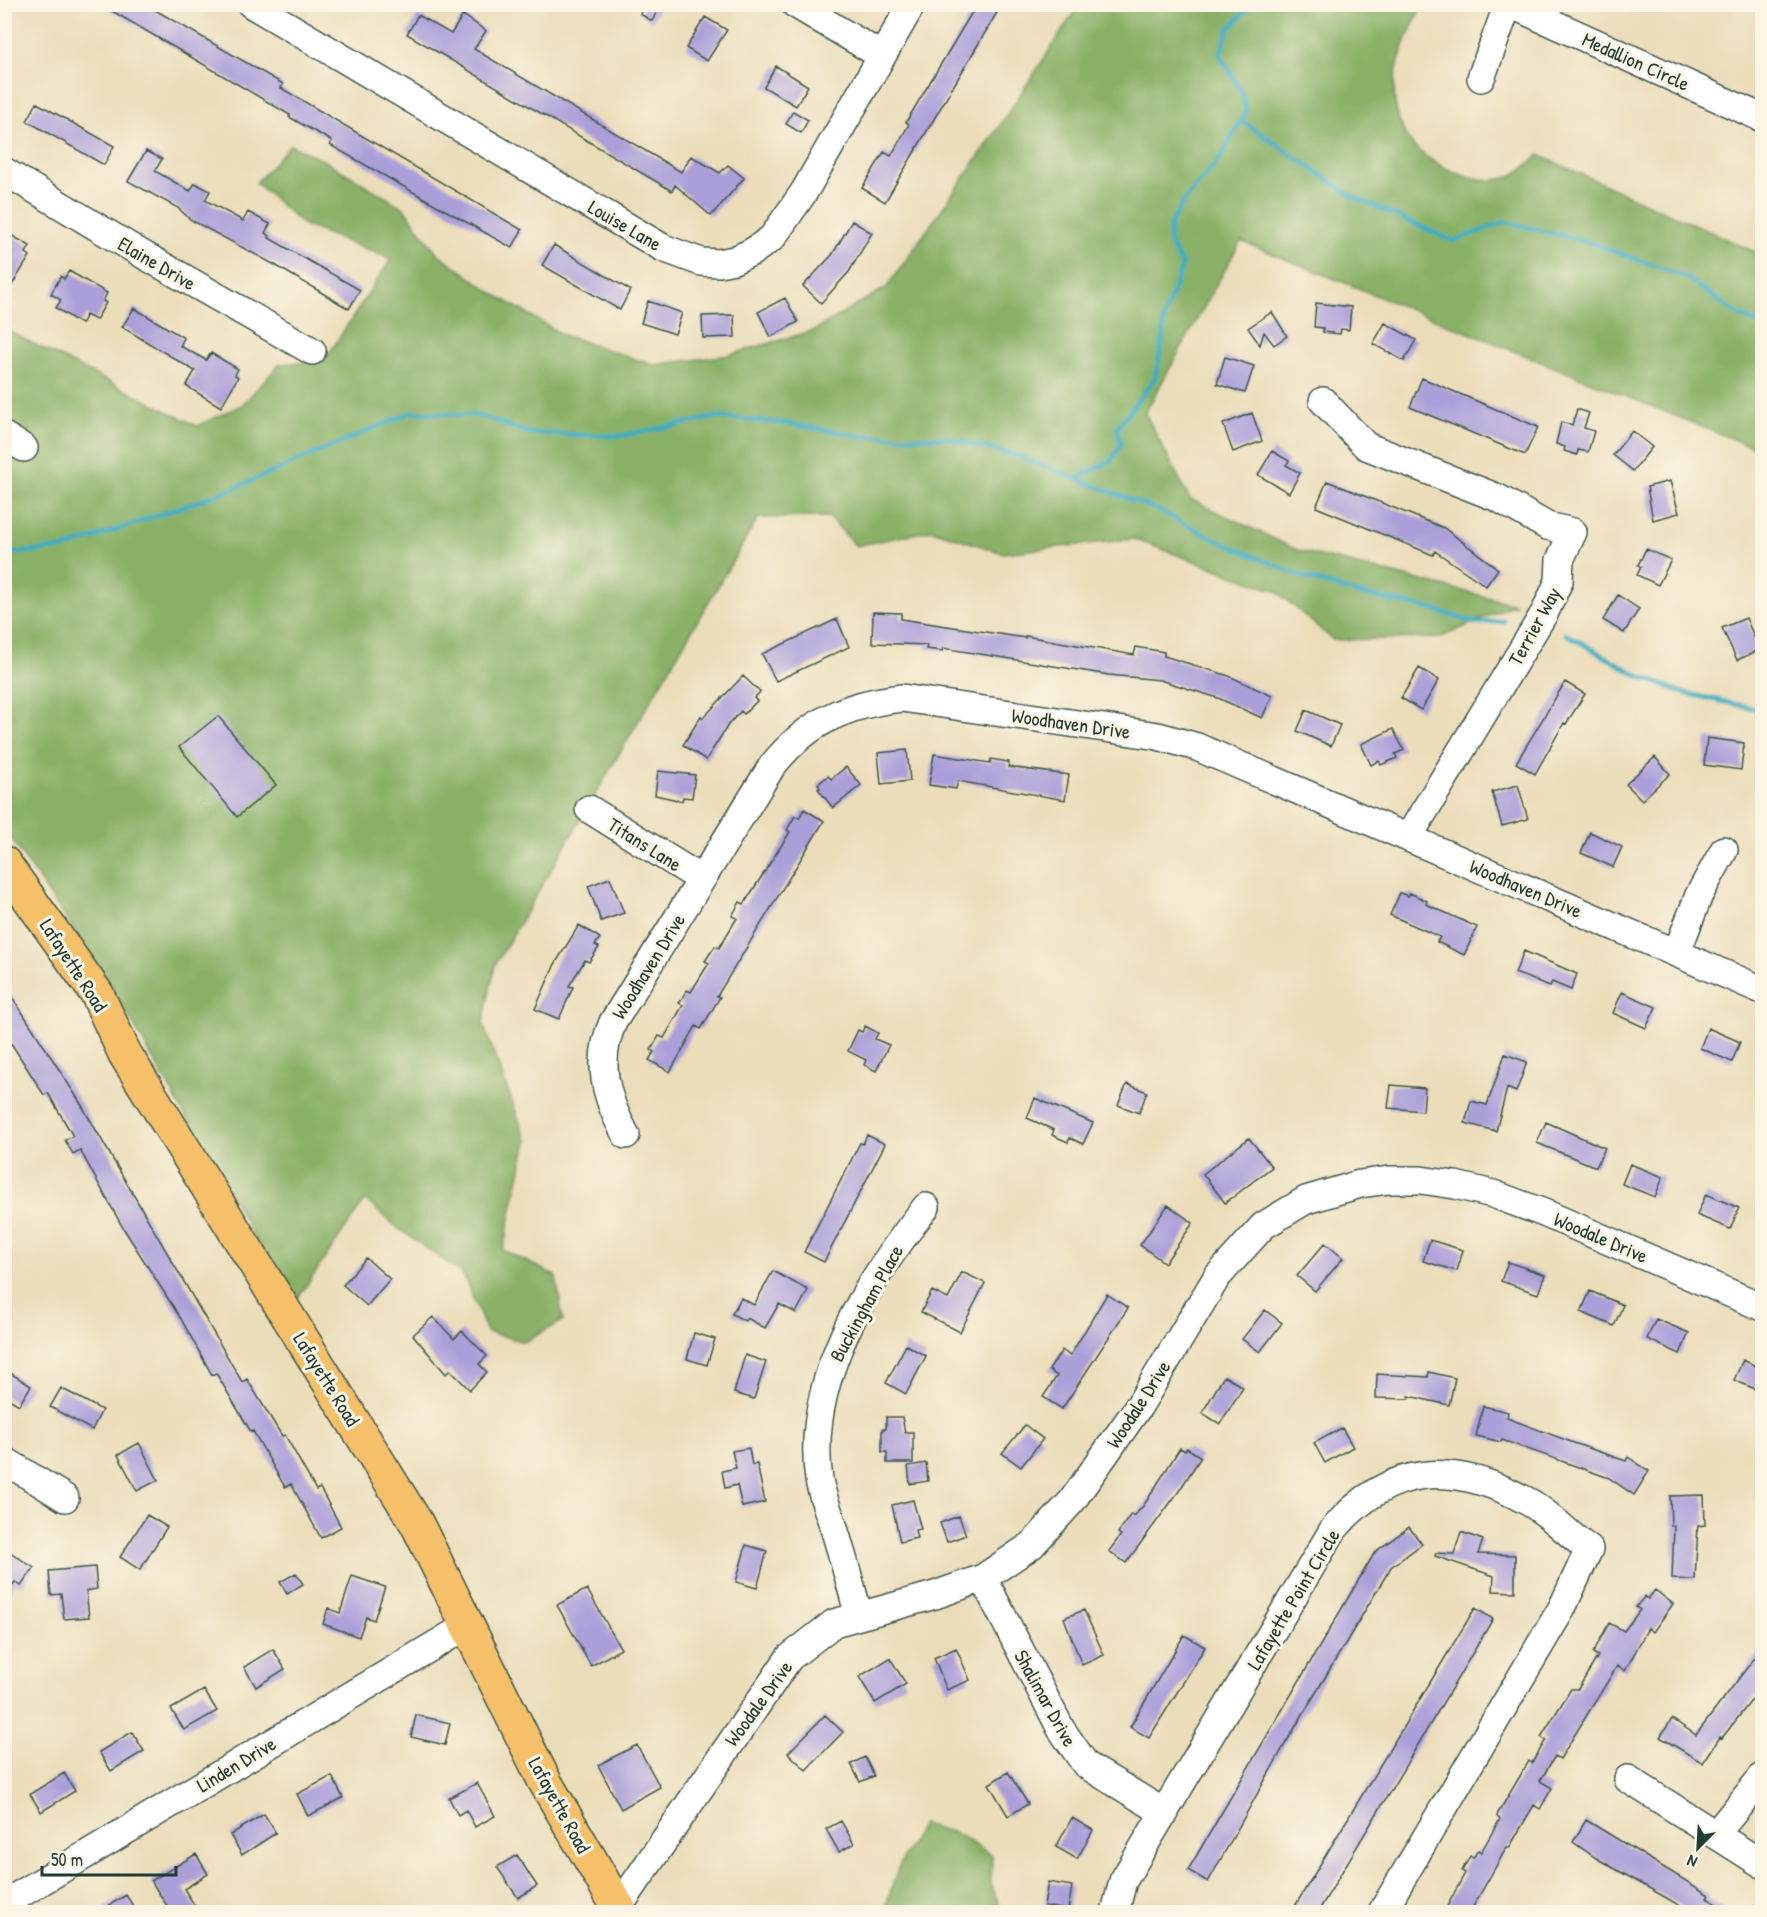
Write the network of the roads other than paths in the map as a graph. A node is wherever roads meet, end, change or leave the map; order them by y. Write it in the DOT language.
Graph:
graph roads {
  1 [pos="251,4"];
  2 [pos="795,4"];
  3 [pos="912,4"];
  4 [pos="1509,4"];
  5 [pos="882,56"];
  6 [pos="1481,78"];
  7 [pos="1762,118"];
  8 [pos="4,171"];
  9 [pos="312,351"];
  10 [pos="1323,401"];
  11 [pos="589,809"];
  12 [pos="1408,838"];
  13 [pos="1725,850"];
  14 [pos="8,873"];
  15 [pos="702,879"];
  16 [pos="1677,952"];
  17 [pos="1762,990"];
  18 [pos="626,1135"];
  19 [pos="926,1207"];
  20 [pos="1762,1307"];
  21 [pos="4,1460"];
  22 [pos="65,1498"];
  23 [pos="983,1578"];
  24 [pos="859,1616"];
  25 [pos="468,1625"];
  26 [pos="1762,1777"];
  27 [pos="1628,1779"];
  28 [pos="1166,1813"];
  29 [pos="1716,1834"];
  30 [pos="1762,1864"];
  31 [pos="4,1904"];
  32 [pos="619,1910"];
  33 [pos="1115,1912"];
  34 [pos="1382,1912"];
  1 -- 5 [label="street, Louise Lane"];
  2 -- 5 [label="street"];
  3 -- 5 [label="street, Louise Lane"];
  4 -- 6 [label="street"];
  4 -- 7 [label="street, Medallion Circle"];
  8 -- 9 [label="street, Elaine Drive"];
  10 -- 12 [label="street, Terrier Way"];
  11 -- 15 [label="street, Titans Lane"];
  12 -- 15 [label="street, Woodhaven Drive"];
  12 -- 16 [label="street, Woodhaven Drive"];
  13 -- 16 [label="street"];
  14 -- 25 [label="main road, Lafayette Road"];
  15 -- 18 [label="street, Woodhaven Drive"];
  16 -- 17 [label="street, Woodhaven Drive"];
  19 -- 24 [label="street, Buckingham Place"];
  20 -- 23 [label="street, Woodale Drive"];
  21 -- 22 [label="street"];
  23 -- 24 [label="street, Woodale Drive"];
  23 -- 28 [label="street, Shalimar Drive"];
  24 -- 32 [label="street, Woodale Drive"];
  25 -- 31 [label="street, Linden Drive"];
  25 -- 32 [label="main road, Lafayette Road"];
  26 -- 29 [label="street"];
  27 -- 29 [label="street"];
  28 -- 33 [label="street, Lafayette Point Circle"];
  28 -- 34 [label="street, Lafayette Point Circle"];
  29 -- 30 [label="street"];
}
